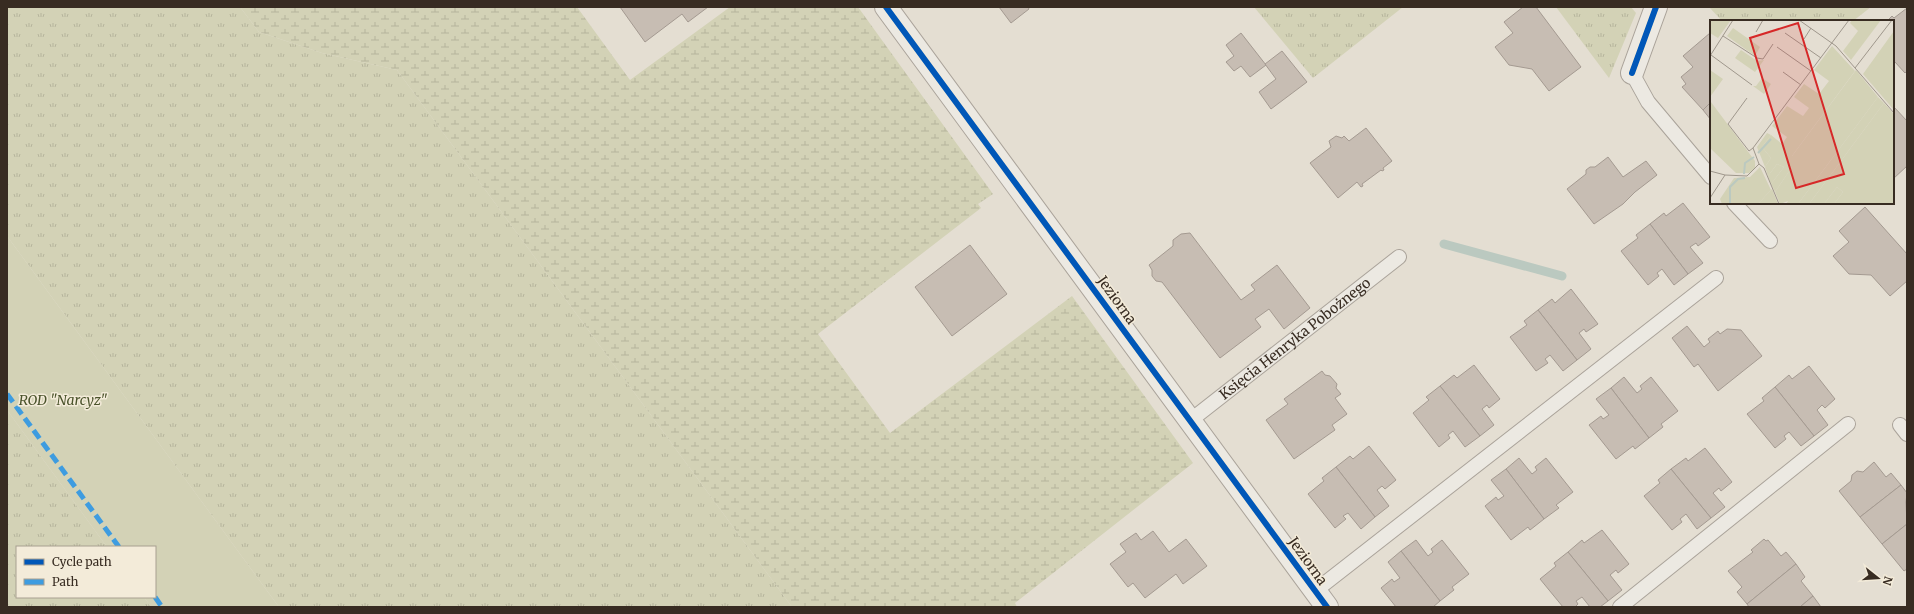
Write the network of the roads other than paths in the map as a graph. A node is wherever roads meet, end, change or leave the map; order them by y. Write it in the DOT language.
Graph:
graph roads {
  1 [pos="886,7"];
  2 [pos="1656,7"];
  3 [pos="1632,73"];
  4 [pos="1710,176"];
  5 [pos="1735,204"];
  6 [pos="1770,241"];
  7 [pos="1399,257"];
  8 [pos="1716,278"];
  9 [pos="1191,420"];
  10 [pos="1848,424"];
  11 [pos="1321,599"];
  12 [pos="1620,607"];
  1 -- 9 [label="street, Jeziorna"];
  2 -- 3 [label="street"];
  3 -- 4 [label="lane"];
  5 -- 6 [label="lane"];
  7 -- 9 [label="lane, Księcia Henryka Pobożnego"];
  8 -- 11 [label="lane"];
  9 -- 11 [label="street, Jeziorna"];
  10 -- 12 [label="lane"];
}
